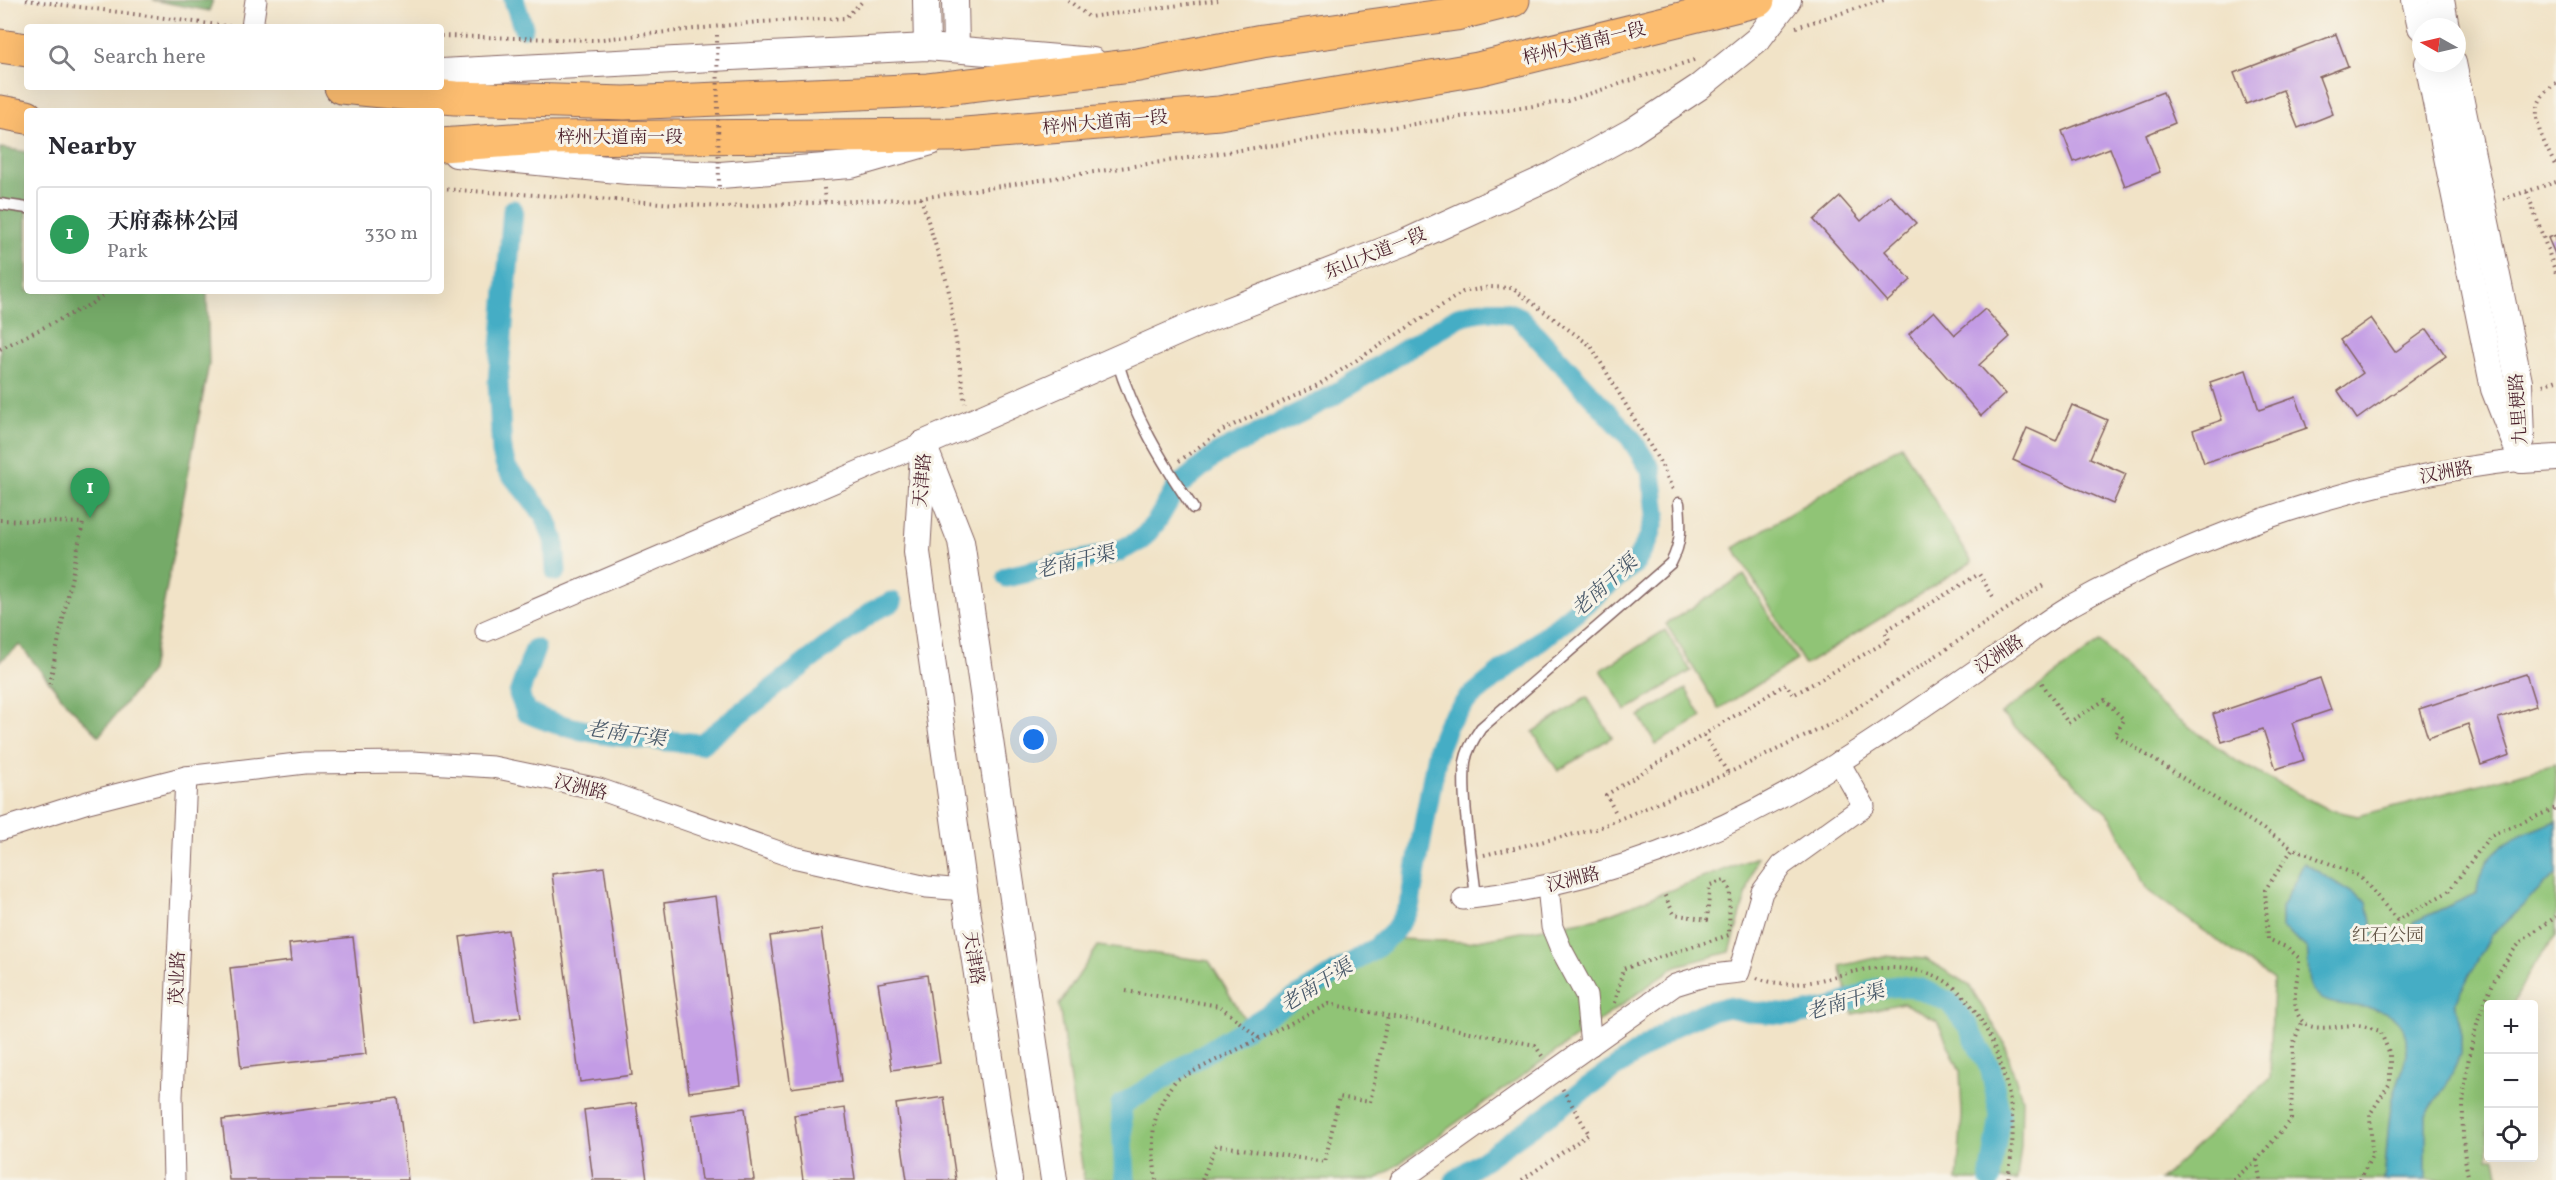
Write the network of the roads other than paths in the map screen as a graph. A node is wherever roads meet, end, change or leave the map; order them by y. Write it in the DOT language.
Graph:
graph roads {
  1 [pos="256,0"];
  2 [pos="926,0"];
  3 [pos="955,0"];
  4 [pos="1513,0"];
  5 [pos="1758,0"];
  6 [pos="1788,0"];
  7 [pos="2415,0"];
  8 [pos="2441,0"];
  9 [pos="2419,18"];
  10 [pos="2444,18"];
  11 [pos="252,24"];
  12 [pos="0,46"];
  13 [pos="927,47"];
  14 [pos="956,48"];
  15 [pos="24,50"];
  16 [pos="1138,65"];
  17 [pos="444,72"];
  18 [pos="2430,72"];
  19 [pos="2456,72"];
  20 [pos="372,90"];
  21 [pos="0,112"];
  22 [pos="24,116"];
  23 [pos="953,135"];
  24 [pos="444,145"];
  25 [pos="444,152"];
  26 [pos="0,204"];
  27 [pos="24,208"];
  28 [pos="1117,359"];
  29 [pos="923,444"];
  30 [pos="2556,458"];
  31 [pos="2522,460"];
  32 [pos="1679,503"];
  33 [pos="1193,508"];
  34 [pos="486,631"];
  35 [pos="1839,762"];
  36 [pos="186,777"];
  37 [pos="0,830"];
  38 [pos="1548,886"];
  39 [pos="964,890"];
  40 [pos="1470,898"];
  41 [pos="1591,1045"];
  42 [pos="174,1180"];
  43 [pos="1009,1180"];
  44 [pos="1054,1180"];
  45 [pos="1401,1180"];
  1 -- 11 [label="street"];
  2 -- 13 [label="street"];
  3 -- 14 [label="street"];
  4 -- 16 [label="highway, 梓州大道南一段"];
  5 -- 23 [label="highway, 梓州大道南一段"];
  6 -- 28 [label="street, 东山大道一段"];
  7 -- 9 [label="street"];
  8 -- 10 [label="street"];
  12 -- 15 [label="highway"];
  13 -- 14 [label="street"];
  13 -- 17 [label="street"];
  14 -- 16 [label="street"];
  16 -- 20 [label="highway, 梓州大道南一段"];
  18 -- 31 [label="street, 九里梗路"];
  19 -- 31 [label="street, 九里梗路"];
  21 -- 22 [label="highway"];
  23 -- 24 [label="highway, 梓州大道南一段"];
  23 -- 25 [label="street"];
  26 -- 27 [label="lane"];
  28 -- 29 [label="street, 东山大道一段"];
  28 -- 33 [label="lane"];
  29 -- 34 [label="street"];
  29 -- 39 [label="street, 天津路"];
  29 -- 44 [label="street, 天津路"];
  30 -- 31 [label="street, 汉洲路"];
  31 -- 35 [label="street, 汉洲路"];
  32 -- 40 [label="lane"];
  35 -- 38 [label="street, 汉洲路"];
  35 -- 41 [label="street"];
  36 -- 37 [label="street, 汉洲路"];
  36 -- 39 [label="street, 汉洲路"];
  36 -- 42 [label="street, 茂业路"];
  38 -- 40 [label="street, 汉洲路"];
  38 -- 41 [label="street"];
  39 -- 43 [label="street, 天津路"];
  41 -- 45 [label="street"];
}
